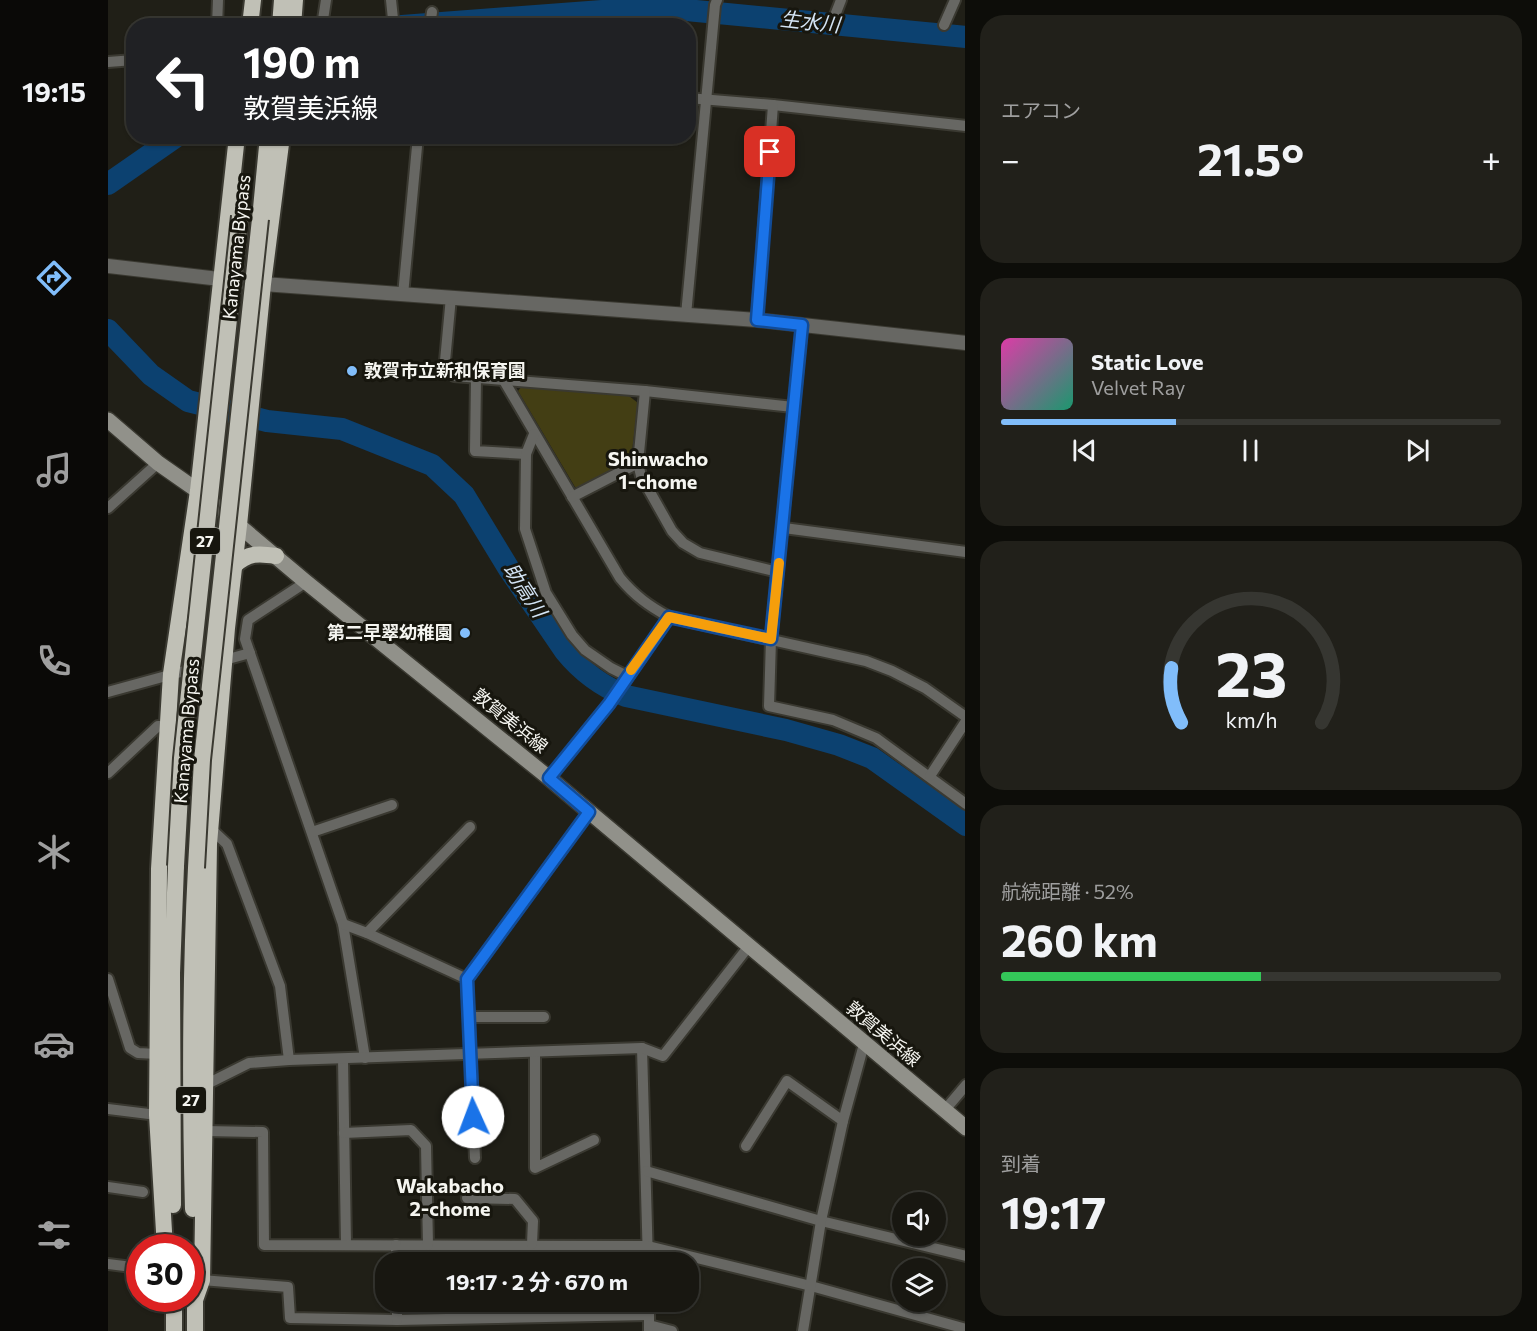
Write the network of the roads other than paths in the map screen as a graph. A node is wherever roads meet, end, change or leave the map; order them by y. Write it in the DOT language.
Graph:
graph roads {
  1 [pos="218,0"];
  2 [pos="253,0"];
  3 [pos="264,0"];
  4 [pos="282,0"];
  5 [pos="295,0"];
  6 [pos="326,0"];
  7 [pos="392,0"];
  8 [pos="717,0"];
  9 [pos="841,0"];
  10 [pos="954,0"];
  11 [pos="432,12"];
  12 [pos="217,18"];
  13 [pos="251,18"];
  14 [pos="262,18"];
  15 [pos="281,18"];
  16 [pos="294,18"];
  17 [pos="323,18"];
  18 [pos="393,18"];
  19 [pos="431,18"];
  20 [pos="834,18"];
  21 [pos="944,25"];
  22 [pos="126,61"];
  23 [pos="108,62"];
  24 [pos="696,98"];
  25 [pos="707,99"];
  26 [pos="773,105"];
  27 [pos="965,126"];
  28 [pos="236,144"];
  29 [pos="248,144"];
  30 [pos="267,144"];
  31 [pos="281,144"];
  32 [pos="417,144"];
  33 [pos="108,266"];
  34 [pos="221,279"];
  35 [pos="263,284"];
  36 [pos="403,295"];
  37 [pos="450,297"];
  38 [pos="686,315"];
  39 [pos="757,320"];
  40 [pos="802,325"];
  41 [pos="965,343"];
  42 [pos="476,377"];
  43 [pos="503,379"];
  44 [pos="645,391"];
  45 [pos="793,407"];
  46 [pos="108,420"];
  47 [pos="534,434"];
  48 [pos="526,454"];
  49 [pos="158,463"];
  50 [pos="638,463"];
  51 [pos="198,491"];
  52 [pos="572,498"];
  53 [pos="108,508"];
  54 [pos="239,525"];
  55 [pos="784,528"];
  56 [pos="965,552"];
  57 [pos="276,556"];
  58 [pos="235,565"];
  59 [pos="778,572"];
  60 [pos="306,582"];
  61 [pos="669,617"];
  62 [pos="771,639"];
  63 [pos="250,653"];
  64 [pos="224,660"];
  65 [pos="171,674"];
  66 [pos="627,676"];
  67 [pos="108,692"];
  68 [pos="965,718"];
  69 [pos="965,721"];
  70 [pos="168,726"];
  71 [pos="108,773"];
  72 [pos="930,776"];
  73 [pos="549,778"];
  74 [pos="965,803"];
  75 [pos="392,805"];
  76 [pos="589,812"];
  77 [pos="470,827"];
  78 [pos="210,828"];
  79 [pos="312,832"];
  80 [pos="343,924"];
  81 [pos="367,933"];
  82 [pos="749,946"];
  83 [pos="108,979"];
  84 [pos="467,979"];
  85 [pos="470,1017"];
  86 [pos="544,1017"];
  87 [pos="864,1044"];
  88 [pos="642,1048"];
  89 [pos="535,1052"];
  90 [pos="157,1054"];
  91 [pos="471,1054"];
  92 [pos="365,1058"];
  93 [pos="344,1059"];
  94 [pos="289,1060"];
  95 [pos="205,1085"];
  96 [pos="965,1086"];
  97 [pos="108,1109"];
  98 [pos="944,1111"];
  99 [pos="157,1115"];
  100 [pos="843,1121"];
  101 [pos="965,1127"];
  102 [pos="205,1131"];
  103 [pos="344,1133"];
  104 [pos="594,1140"];
  105 [pos="746,1146"];
  106 [pos="475,1158"];
  107 [pos="646,1171"];
  108 [pos="108,1187"];
  109 [pos="143,1192"];
  110 [pos="467,1198"];
  111 [pos="821,1221"];
  112 [pos="164,1234"];
  113 [pos="173,1234"];
  114 [pos="194,1234"];
  115 [pos="203,1234"];
  116 [pos="532,1244"];
  117 [pos="346,1245"];
  118 [pos="396,1245"];
  119 [pos="428,1245"];
  120 [pos="648,1246"];
  121 [pos="396,1252"];
  122 [pos="648,1252"];
  123 [pos="965,1256"];
  124 [pos="108,1264"];
  125 [pos="126,1266"];
  126 [pos="204,1280"];
  127 [pos="811,1286"];
  128 [pos="173,1312"];
  129 [pos="195,1312"];
  130 [pos="397,1312"];
  131 [pos="397,1320"];
  132 [pos="649,1324"];
  133 [pos="366,1325"];
  134 [pos="965,1329"];
  135 [pos="174,1331"];
  136 [pos="195,1331"];
  137 [pos="672,1331"];
  138 [pos="803,1331"];
  1 -- 12 [label="street"];
  2 -- 13 [label="highway"];
  3 -- 14 [label="highway"];
  4 -- 15 [label="highway"];
  5 -- 16 [label="highway"];
  6 -- 17 [label="street"];
  7 -- 18 [label="street"];
  8 -- 25 [label="street"];
  9 -- 20 [label="street"];
  10 -- 21 [label="street"];
  11 -- 19 [label="street"];
  22 -- 23 [label="street"];
  24 -- 25 [label="street"];
  25 -- 26 [label="street"];
  25 -- 38 [label="street"];
  26 -- 27 [label="street"];
  26 -- 39 [label="street"];
  28 -- 34 [label="highway"];
  29 -- 113 [label="highway, Kanayama Bypass / 27, bridge"];
  30 -- 114 [label="highway, Kanayama Bypass / 27, bridge"];
  31 -- 35 [label="highway"];
  32 -- 36 [label="street"];
  33 -- 34 [label="street"];
  34 -- 35 [label="street"];
  34 -- 51 [label="highway"];
  35 -- 36 [label="street"];
  35 -- 54 [label="highway"];
  36 -- 37 [label="street"];
  37 -- 38 [label="street"];
  37 -- 42 [label="street"];
  38 -- 39 [label="street"];
  39 -- 40 [label="street"];
  40 -- 41 [label="street"];
  40 -- 45 [label="street"];
  42 -- 43 [label="street"];
  42 -- 48 [label="street"];
  43 -- 44 [label="street"];
  43 -- 47 [label="street"];
  44 -- 45 [label="street"];
  44 -- 50 [label="street"];
  45 -- 55 [label="street"];
  46 -- 49 [label="main road, 敦賀美浜線"];
  47 -- 48 [label="street"];
  47 -- 52 [label="street"];
  48 -- 66 [label="street"];
  49 -- 51 [label="main road, 敦賀美浜線"];
  49 -- 53 [label="street"];
  50 -- 52 [label="street"];
  50 -- 59 [label="street"];
  51 -- 54 [label="main road, 敦賀美浜線"];
  51 -- 65 [label="highway"];
  52 -- 61 [label="street"];
  54 -- 57 [label="main road, 敦賀美浜線"];
  54 -- 58 [label="highway"];
  55 -- 56 [label="street"];
  55 -- 59 [label="street"];
  57 -- 58 [label="highway"];
  57 -- 60 [label="main road, 敦賀美浜線"];
  58 -- 64 [label="highway"];
  59 -- 62 [label="street"];
  60 -- 63 [label="street"];
  60 -- 73 [label="main road, 敦賀美浜線"];
  61 -- 62 [label="street"];
  61 -- 66 [label="street"];
  62 -- 68 [label="street"];
  62 -- 72 [label="street"];
  63 -- 64 [label="street"];
  63 -- 79 [label="street"];
  64 -- 65 [label="street"];
  64 -- 78 [label="highway"];
  65 -- 67 [label="street"];
  65 -- 70 [label="highway"];
  66 -- 73 [label="street"];
  69 -- 72 [label="street"];
  70 -- 71 [label="street"];
  70 -- 90 [label="highway"];
  72 -- 74 [label="street"];
  73 -- 76 [label="main road, 敦賀美浜線"];
  75 -- 79 [label="street"];
  76 -- 82 [label="main road, 敦賀美浜線"];
  76 -- 84 [label="street"];
  77 -- 81 [label="street"];
  78 -- 94 [label="street"];
  78 -- 95 [label="highway"];
  79 -- 80 [label="street"];
  80 -- 81 [label="street"];
  80 -- 92 [label="street"];
  81 -- 84 [label="street"];
  82 -- 87 [label="main road, 敦賀美浜線"];
  82 -- 88 [label="street"];
  83 -- 90 [label="street"];
  84 -- 85 [label="street"];
  85 -- 86 [label="street"];
  85 -- 91 [label="street"];
  87 -- 98 [label="main road, 敦賀美浜線"];
  87 -- 100 [label="street"];
  88 -- 89 [label="street"];
  88 -- 107 [label="street"];
  89 -- 91 [label="street"];
  89 -- 104 [label="street"];
  90 -- 99 [label="highway"];
  91 -- 92 [label="street"];
  91 -- 106 [label="street"];
  92 -- 93 [label="street"];
  93 -- 94 [label="street"];
  93 -- 103 [label="street"];
  94 -- 95 [label="street"];
  95 -- 102 [label="highway"];
  96 -- 98 [label="street"];
  97 -- 99 [label="street"];
  98 -- 101 [label="main road, 敦賀美浜線"];
  99 -- 112 [label="highway"];
  100 -- 105 [label="street"];
  100 -- 111 [label="street"];
  102 -- 115 [label="highway"];
  102 -- 117 [label="street"];
  103 -- 117 [label="street"];
  103 -- 119 [label="street"];
  107 -- 111 [label="street"];
  107 -- 120 [label="street"];
  108 -- 109 [label="street"];
  110 -- 116 [label="street"];
  111 -- 123 [label="street"];
  111 -- 127 [label="street"];
  116 -- 119 [label="street"];
  116 -- 120 [label="street"];
  117 -- 118 [label="street"];
  118 -- 119 [label="street"];
  118 -- 121 [label="street"];
  120 -- 122 [label="street"];
  120 -- 127 [label="street"];
  124 -- 125 [label="street"];
  126 -- 133 [label="street"];
  127 -- 134 [label="street"];
  127 -- 138 [label="street"];
  128 -- 135 [label="highway"];
  129 -- 136 [label="highway, Kanayama Bypass / 27"];
  130 -- 131 [label="street"];
  131 -- 132 [label="street"];
  131 -- 133 [label="street"];
  132 -- 137 [label="street"];
}
